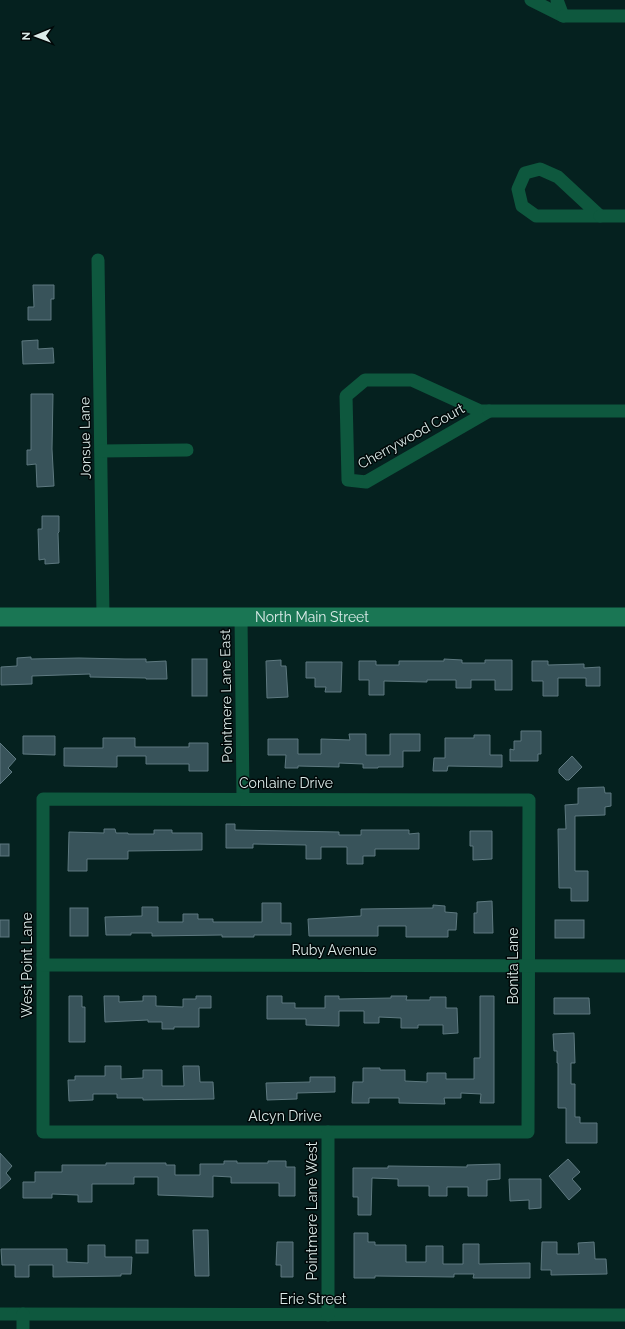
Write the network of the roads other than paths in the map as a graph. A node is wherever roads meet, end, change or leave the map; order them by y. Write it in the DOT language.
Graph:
graph roads {
  1 [pos="531,0"];
  2 [pos="558,0"];
  3 [pos="563,16"];
  4 [pos="625,16"];
  5 [pos="600,216"];
  6 [pos="625,216"];
  7 [pos="98,260"];
  8 [pos="489,411"];
  9 [pos="625,411"];
  10 [pos="187,450"];
  11 [pos="101,451"];
  12 [pos="103,616"];
  13 [pos="0,617"];
  14 [pos="240,617"];
  15 [pos="625,617"];
  16 [pos="43,799"];
  17 [pos="243,799"];
  18 [pos="529,800"];
  19 [pos="43,965"];
  20 [pos="529,966"];
  21 [pos="625,966"];
  22 [pos="43,1132"];
  23 [pos="328,1132"];
  24 [pos="528,1132"];
  25 [pos="0,1314"];
  26 [pos="23,1314"];
  27 [pos="328,1315"];
  28 [pos="625,1316"];
  29 [pos="23,1329"];
  1 -- 3 [label="street"];
  2 -- 3 [label="street"];
  3 -- 4 [label="street"];
  5 -- 5 [label="street"];
  5 -- 6 [label="street"];
  7 -- 11 [label="street, Jonsue Lane"];
  8 -- 8 [label="street, Cherrywood Court"];
  8 -- 9 [label="street, Cherrywood Court"];
  10 -- 11 [label="street"];
  11 -- 12 [label="street, Jonsue Lane"];
  12 -- 13 [label="main road, North Main Street"];
  12 -- 14 [label="main road, North Main Street"];
  14 -- 15 [label="main road, North Main Street"];
  14 -- 17 [label="street, Pointmere Lane East"];
  16 -- 17 [label="street, Conlaine Drive"];
  16 -- 19 [label="street, West Point Lane"];
  17 -- 18 [label="street, Conlaine Drive"];
  18 -- 20 [label="street, Bonita Lane"];
  19 -- 20 [label="street, Ruby Avenue"];
  19 -- 22 [label="street, West Point Lane"];
  20 -- 21 [label="street, Ruby Avenue"];
  20 -- 24 [label="street, Bonita Lane"];
  22 -- 23 [label="street, Alcyn Drive"];
  23 -- 24 [label="street, Alcyn Drive"];
  23 -- 27 [label="street, Pointmere Lane West"];
  25 -- 26 [label="street, Erie Street"];
  26 -- 27 [label="street, Erie Street"];
  26 -- 29 [label="street"];
  27 -- 28 [label="street, Erie Street"];
}
